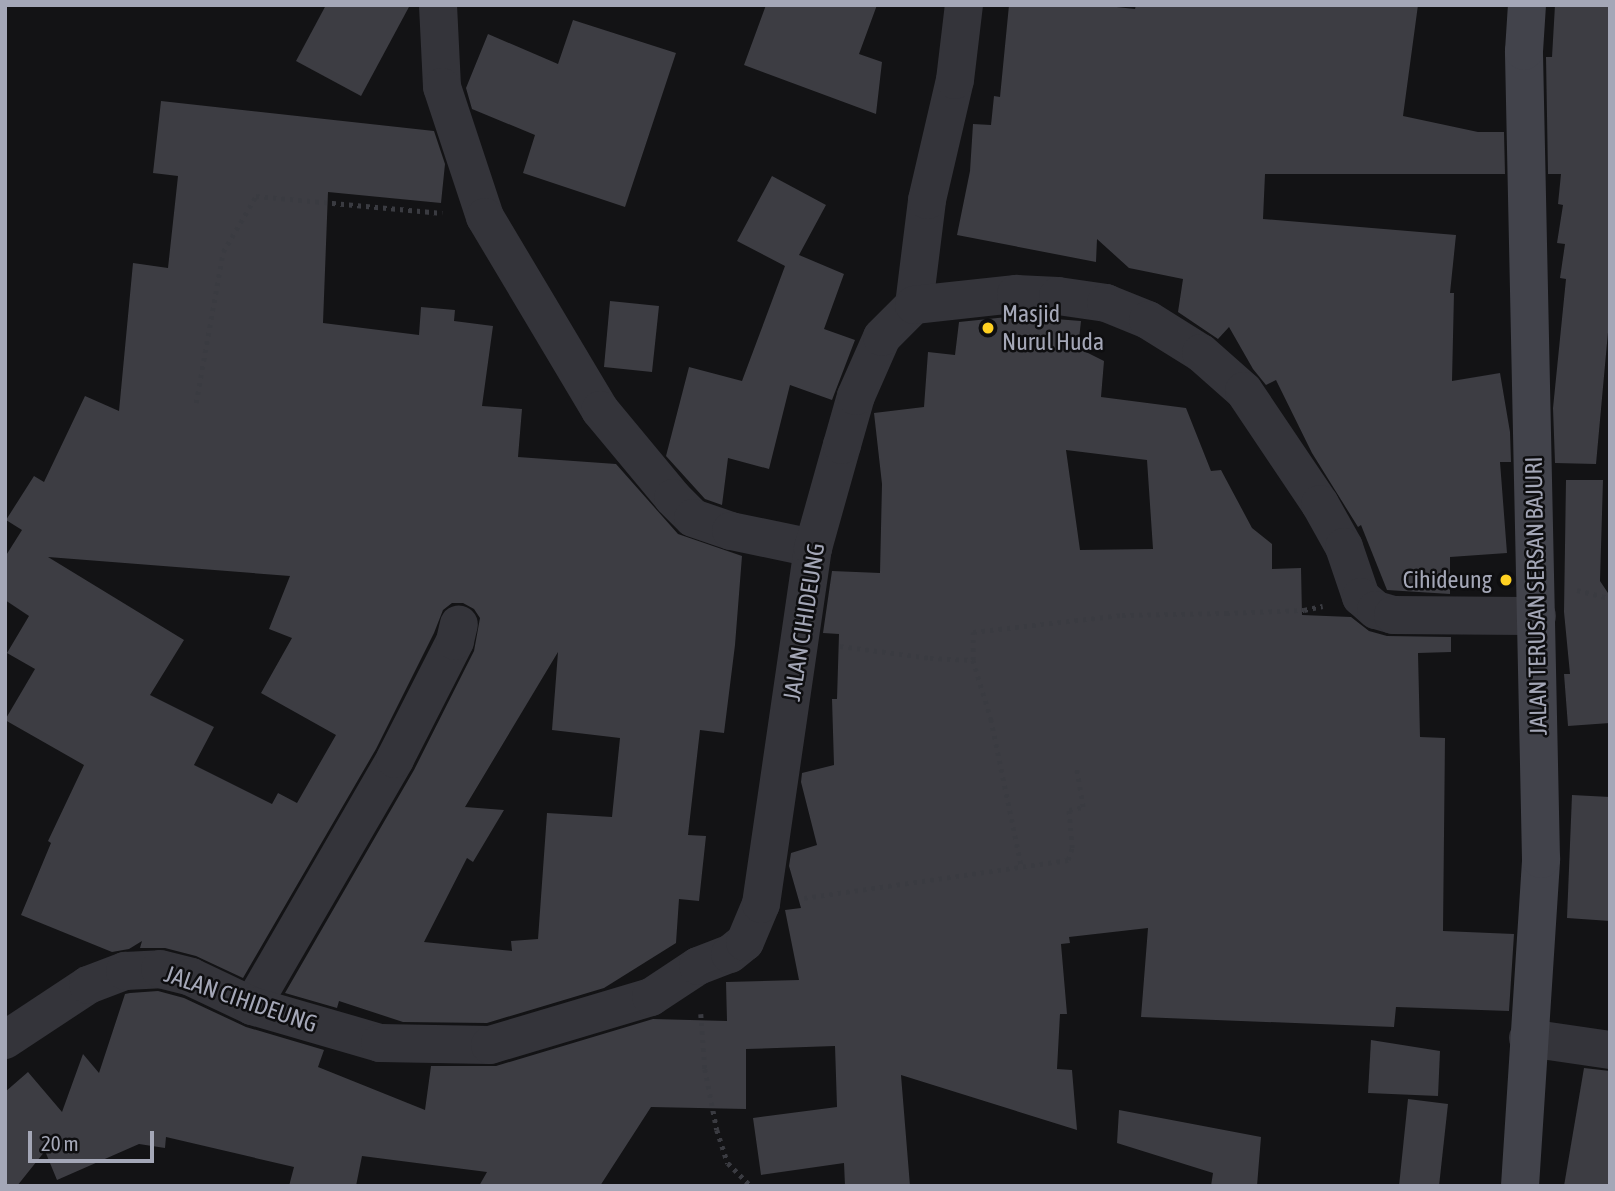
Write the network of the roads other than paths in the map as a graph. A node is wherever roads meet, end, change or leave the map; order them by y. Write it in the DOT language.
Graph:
graph roads {
  1 [pos="438,5"];
  2 [pos="1527,5"];
  3 [pos="969,14"];
  4 [pos="914,304"];
  5 [pos="813,548"];
  6 [pos="1537,616"];
  7 [pos="458,624"];
  8 [pos="252,1006"];
  9 [pos="1528,1038"];
  10 [pos="5,1040"];
  11 [pos="1610,1050"];
  12 [pos="1520,1186"];
  1 -- 5 [label="street"];
  2 -- 6 [label="main road, JALAN TERUSAN SERSAN BAJURI"];
  3 -- 4 [label="street"];
  4 -- 5 [label="street, JALAN CIHIDEUNG"];
  4 -- 6 [label="street"];
  5 -- 8 [label="street, JALAN CIHIDEUNG"];
  6 -- 9 [label="main road, JALAN TERUSAN SERSAN BAJURI"];
  7 -- 8 [label="street"];
  8 -- 10 [label="street, JALAN CIHIDEUNG"];
  9 -- 11 [label="street"];
  9 -- 12 [label="main road, JALAN TERUSAN SERSAN BAJURI"];
}
